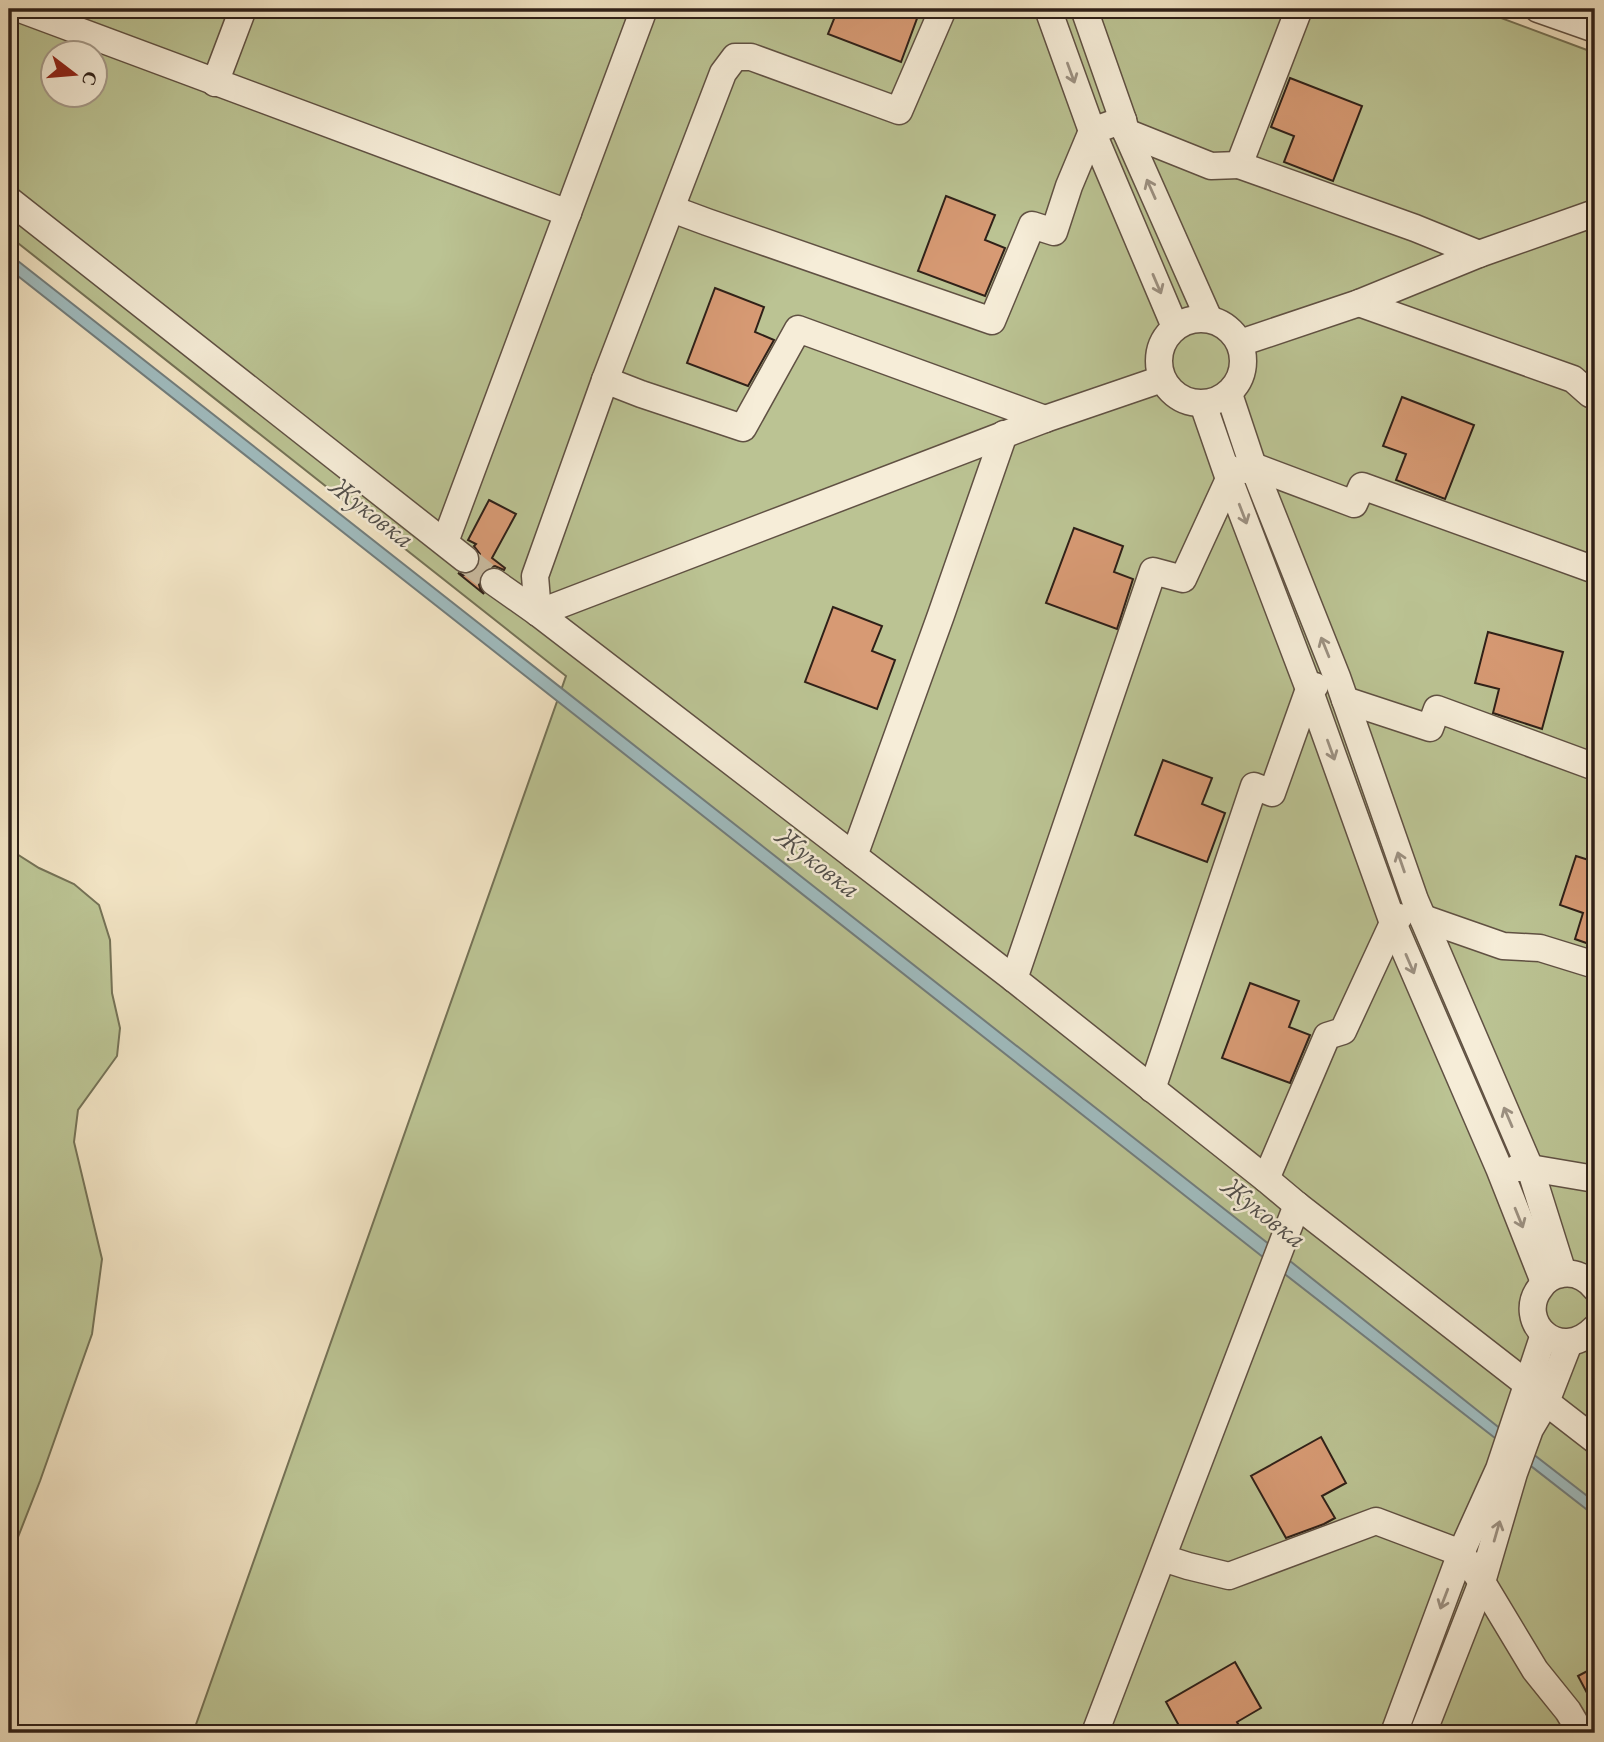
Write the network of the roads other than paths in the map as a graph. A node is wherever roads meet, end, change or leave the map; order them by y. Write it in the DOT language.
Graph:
graph roads {
  1 [pos="20,9"];
  2 [pos="243,9"];
  3 [pos="645,9"];
  4 [pos="943,9"];
  5 [pos="1048,9"];
  6 [pos="1084,9"];
  7 [pos="1299,9"];
  8 [pos="1538,9"];
  9 [pos="80,19"];
  10 [pos="1595,29"];
  11 [pos="215,83"];
  12 [pos="1125,126"];
  13 [pos="1092,131"];
  14 [pos="1239,164"];
  15 [pos="9,200"];
  16 [pos="672,209"];
  17 [pos="1595,213"];
  18 [pos="568,214"];
  19 [pos="1479,254"];
  20 [pos="1359,303"];
  21 [pos="1209,319"];
  22 [pos="1175,327"];
  23 [pos="1240,343"];
  24 [pos="1162,379"];
  25 [pos="606,380"];
  26 [pos="1229,394"];
  27 [pos="1595,396"];
  28 [pos="1203,404"];
  29 [pos="1045,419"];
  30 [pos="1241,427"];
  31 [pos="1004,434"];
  32 [pos="1253,466"];
  33 [pos="1229,479"];
  34 [pos="1595,570"];
  35 [pos="494,582"];
  36 [pos="538,613"];
  37 [pos="1309,688"];
  38 [pos="1341,689"];
  39 [pos="1595,767"];
  40 [pos="854,856"];
  41 [pos="1419,909"];
  42 [pos="1393,923"];
  43 [pos="1595,965"];
  44 [pos="1014,979"];
  45 [pos="1152,1089"];
  46 [pos="1499,1168"];
  47 [pos="1530,1168"];
  48 [pos="1266,1179"];
  49 [pos="1595,1179"];
  50 [pos="1297,1205"];
  51 [pos="1554,1278"];
  52 [pos="1595,1288"];
  53 [pos="1544,1334"];
  54 [pos="1587,1338"];
  55 [pos="1527,1384"];
  56 [pos="1546,1402"];
  57 [pos="1523,1424"];
  58 [pos="1595,1440"];
  59 [pos="1507,1471"];
  60 [pos="1461,1553"];
  61 [pos="1163,1558"];
  62 [pos="1482,1582"];
  63 [pos="1095,1733"];
  64 [pos="1394,1733"];
  65 [pos="1423,1733"];
  66 [pos="1581,1733"];
  1 -- 9 [label="street"];
  2 -- 11 [label="street"];
  3 -- 18 [label="street"];
  4 -- 16 [label="street"];
  5 -- 13 [label="street, one-way"];
  6 -- 12 [label="street"];
  7 -- 14 [label="street"];
  8 -- 10 [label="street"];
  9 -- 11 [label="street"];
  11 -- 18 [label="street"];
  12 -- 13 [label="street"];
  12 -- 14 [label="street"];
  21 -- 12 [label="street, one-way"];
  13 -- 16 [label="street"];
  13 -- 22 [label="street, one-way"];
  14 -- 19 [label="street"];
  15 -- 18 [label="street"];
  16 -- 25 [label="street"];
  17 -- 19 [label="street"];
  19 -- 20 [label="street"];
  20 -- 23 [label="street"];
  20 -- 27 [label="street"];
  21 -- 22 [label="street"];
  21 -- 23 [label="street"];
  22 -- 24 [label="street"];
  23 -- 26 [label="street"];
  24 -- 28 [label="street"];
  24 -- 29 [label="street"];
  25 -- 29 [label="street"];
  25 -- 36 [label="street"];
  26 -- 28 [label="street"];
  26 -- 30 [label="street"];
  28 -- 33 [label="street"];
  29 -- 31 [label="street"];
  30 -- 32 [label="street"];
  30 -- 33 [label="street"];
  31 -- 36 [label="street"];
  31 -- 40 [label="street"];
  32 -- 33 [label="street"];
  32 -- 34 [label="street"];
  38 -- 32 [label="street, one-way"];
  33 -- 37 [label="street, one-way"];
  33 -- 44 [label="street"];
  35 -- 36 [label="street"];
  36 -- 40 [label="street"];
  37 -- 38 [label="street"];
  37 -- 42 [label="street, one-way"];
  37 -- 45 [label="street"];
  38 -- 39 [label="street"];
  41 -- 38 [label="street, one-way"];
  40 -- 44 [label="street"];
  41 -- 42 [label="street"];
  41 -- 43 [label="street"];
  47 -- 41 [label="street, one-way"];
  42 -- 46 [label="street, one-way"];
  42 -- 48 [label="street"];
  44 -- 45 [label="street"];
  45 -- 48 [label="street"];
  46 -- 47 [label="street"];
  46 -- 51 [label="street, one-way"];
  47 -- 49 [label="street"];
  47 -- 51 [label="street"];
  48 -- 50 [label="street"];
  50 -- 55 [label="street"];
  50 -- 61 [label="street"];
  51 -- 52 [label="street"];
  51 -- 53 [label="street"];
  53 -- 54 [label="street"];
  53 -- 55 [label="street"];
  54 -- 56 [label="street"];
  55 -- 56 [label="street"];
  55 -- 57 [label="street"];
  56 -- 57 [label="street"];
  56 -- 58 [label="street"];
  57 -- 59 [label="street"];
  59 -- 60 [label="street"];
  62 -- 59 [label="street, one-way"];
  60 -- 61 [label="street"];
  60 -- 62 [label="street"];
  60 -- 64 [label="street, one-way"];
  61 -- 63 [label="street"];
  62 -- 65 [label="street"];
  62 -- 66 [label="street"];
}
